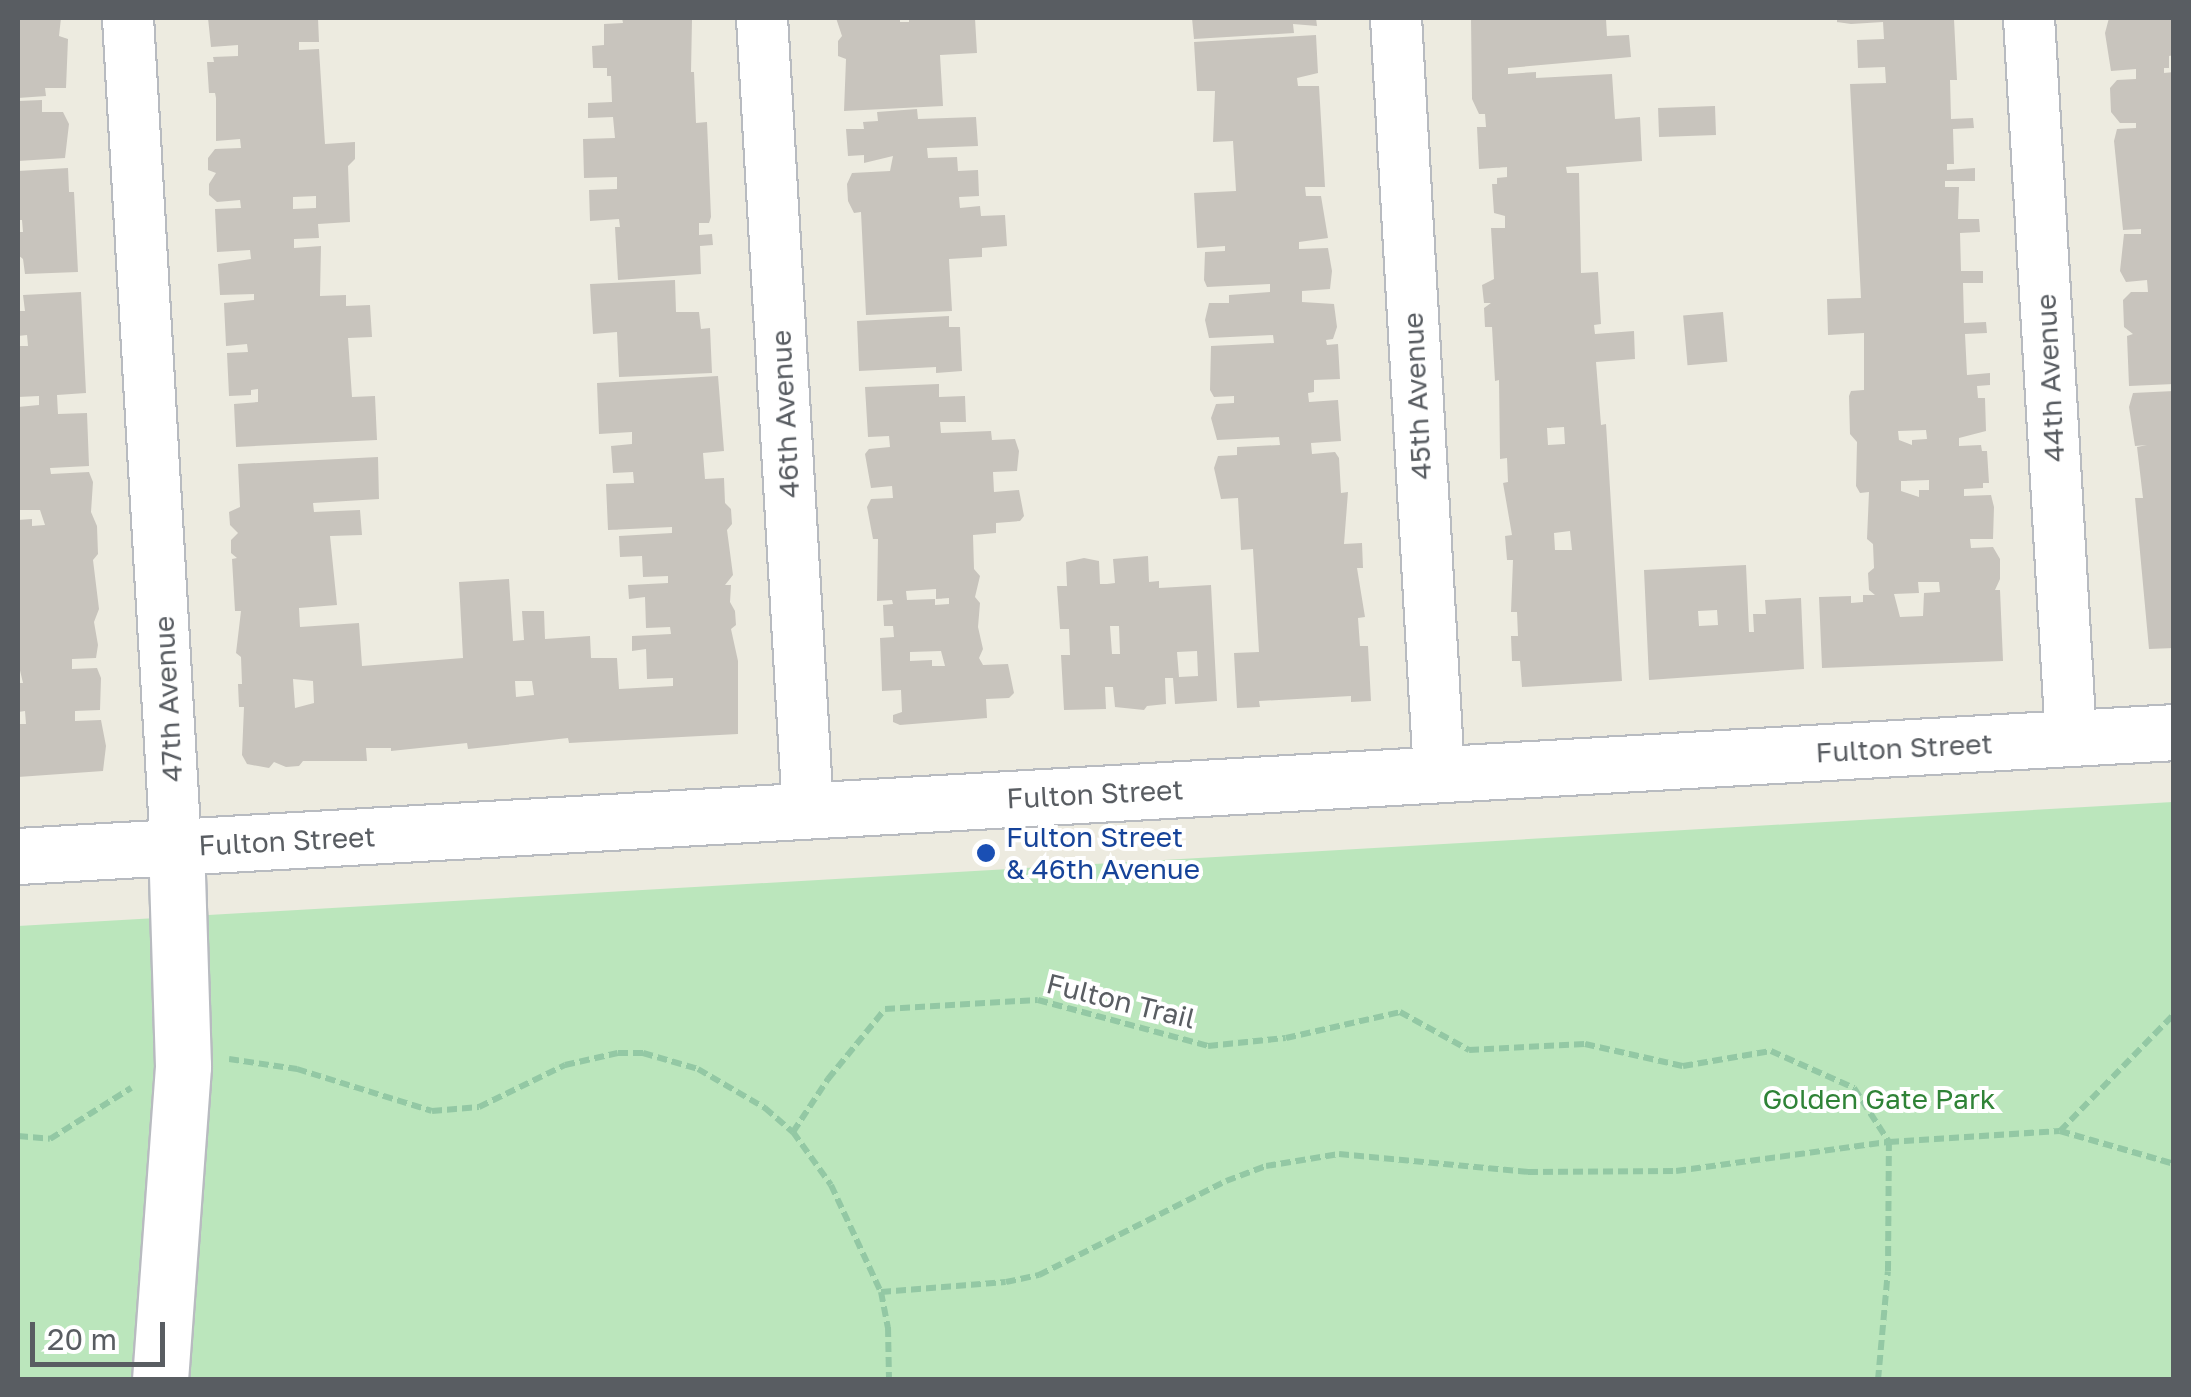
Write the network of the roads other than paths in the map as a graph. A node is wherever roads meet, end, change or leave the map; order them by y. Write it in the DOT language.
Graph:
graph roads {
  1 [pos="128,18"];
  2 [pos="762,18"];
  3 [pos="1396,18"];
  4 [pos="2030,18"];
  5 [pos="2174,732"];
  6 [pos="2070,738"];
  7 [pos="1439,774"];
  8 [pos="808,811"];
  9 [pos="176,847"];
  10 [pos="18,856"];
  11 [pos="160,1380"];
  1 -- 9 [label="street, 47th Avenue"];
  2 -- 8 [label="street, 46th Avenue"];
  3 -- 7 [label="street, 45th Avenue"];
  4 -- 6 [label="street, 44th Avenue"];
  5 -- 6 [label="main road, Fulton Street"];
  6 -- 7 [label="main road, Fulton Street"];
  7 -- 8 [label="main road, Fulton Street"];
  8 -- 9 [label="main road, Fulton Street"];
  9 -- 10 [label="main road, Fulton Street"];
  9 -- 11 [label="main road, 47th Avenue"];
}
